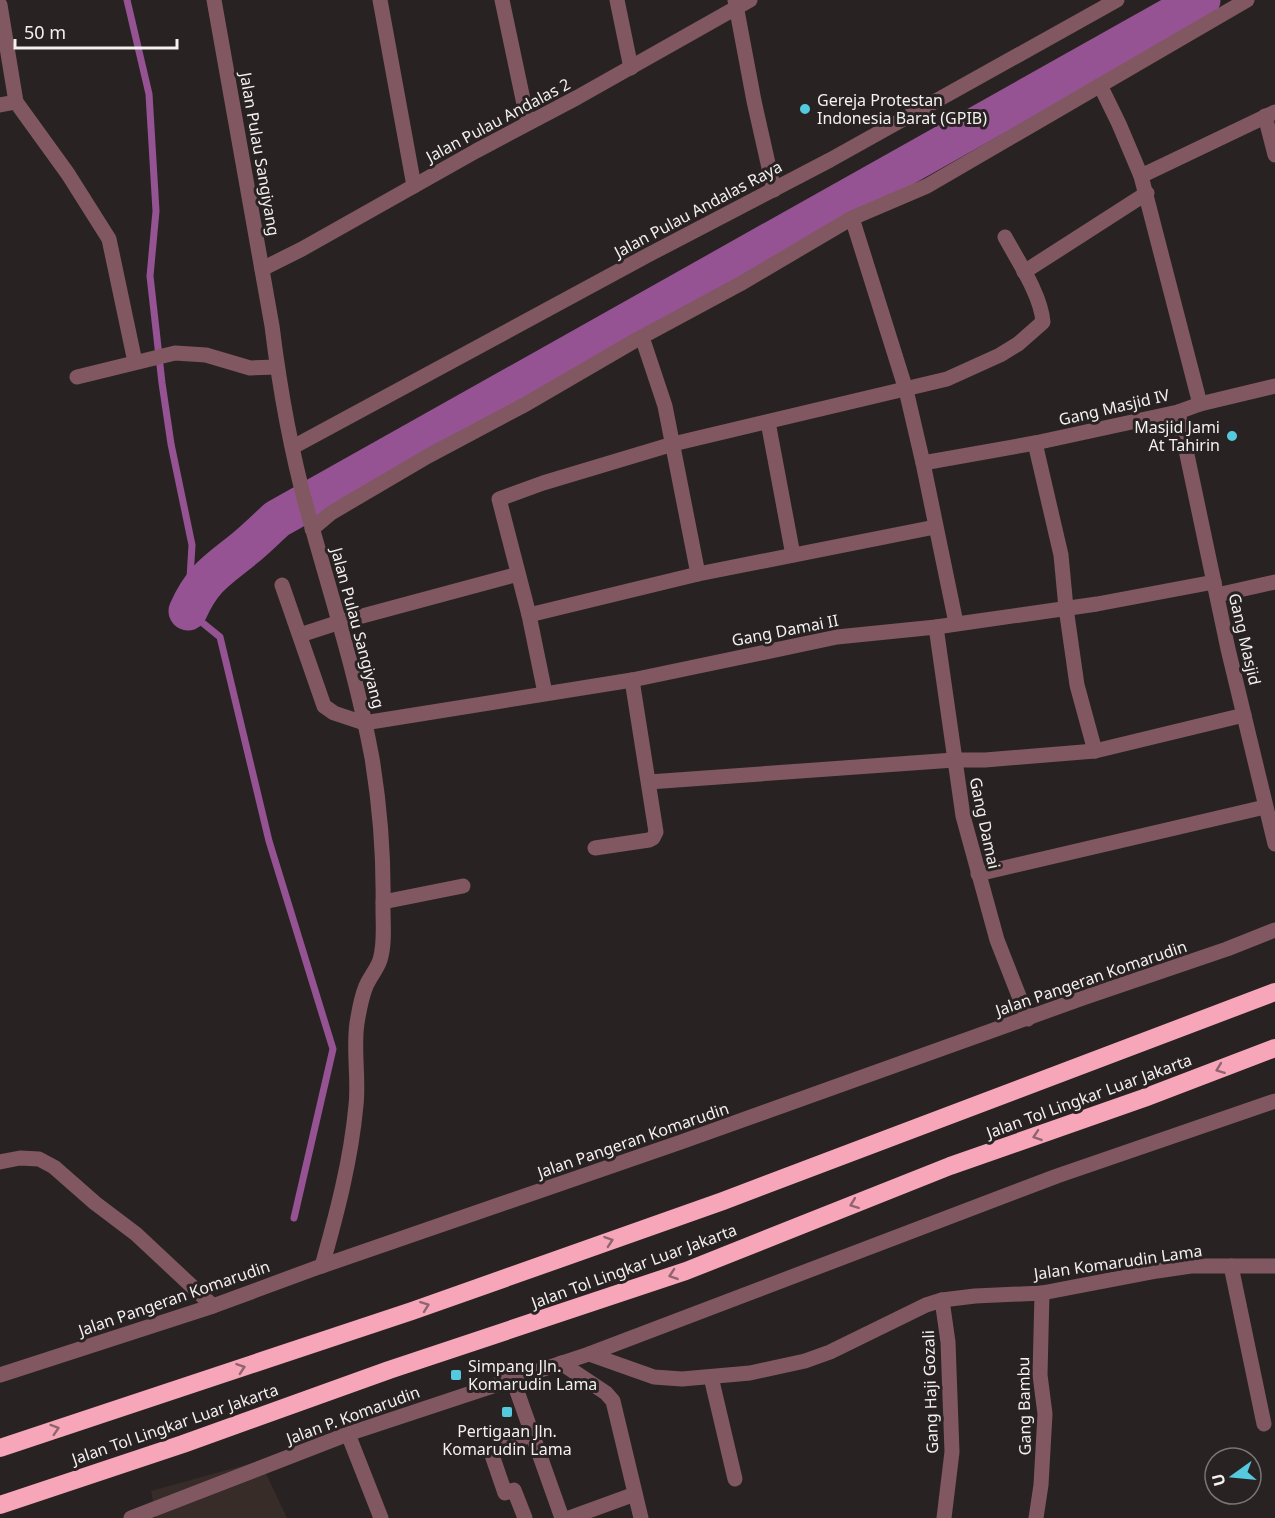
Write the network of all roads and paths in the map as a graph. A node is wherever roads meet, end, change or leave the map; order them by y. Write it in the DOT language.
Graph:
graph roads {
  1 [pos="214,0"];
  2 [pos="380,0"];
  3 [pos="502,0"];
  4 [pos="616,0"];
  5 [pos="750,0"];
  6 [pos="1117,0"];
  7 [pos="1247,0"];
  8 [pos="735,4"];
  9 [pos="0,5"];
  10 [pos="631,68"];
  11 [pos="1100,85"];
  12 [pos="16,102"];
  13 [pos="0,105"];
  14 [pos="1270,114"];
  15 [pos="528,123"];
  16 [pos="1275,154"];
  17 [pos="1141,176"];
  18 [pos="414,186"];
  19 [pos="774,190"];
  20 [pos="1147,194"];
  21 [pos="852,218"];
  22 [pos="1005,237"];
  23 [pos="262,269"];
  24 [pos="1024,272"];
  25 [pos="642,337"];
  26 [pos="137,361"];
  27 [pos="277,367"];
  28 [pos="77,376"];
  29 [pos="1275,386"];
  30 [pos="906,390"];
  31 [pos="1200,404"];
  32 [pos="1178,412"];
  33 [pos="768,422"];
  34 [pos="1035,443"];
  35 [pos="673,444"];
  36 [pos="293,447"];
  37 [pos="923,463"];
  38 [pos="311,524"];
  39 [pos="934,527"];
  40 [pos="793,555"];
  41 [pos="518,574"];
  42 [pos="698,574"];
  43 [pos="1275,582"];
  44 [pos="282,585"];
  45 [pos="1215,589"];
  46 [pos="1066,608"];
  47 [pos="529,615"];
  48 [pos="340,622"];
  49 [pos="956,623"];
  50 [pos="936,627"];
  51 [pos="300,635"];
  52 [pos="632,680"];
  53 [pos="545,693"];
  54 [pos="1244,715"];
  55 [pos="364,723"];
  56 [pos="1095,751"];
  57 [pos="954,759"];
  58 [pos="649,782"];
  59 [pos="1265,807"];
  60 [pos="1275,844"];
  61 [pos="595,848"];
  62 [pos="978,874"];
  63 [pos="464,886"];
  64 [pos="383,902"];
  65 [pos="1275,930"];
  66 [pos="1275,992"];
  67 [pos="1028,1019"];
  68 [pos="1275,1048"];
  69 [pos="1275,1101"];
  70 [pos="0,1162"];
  71 [pos="1231,1266"];
  72 [pos="1275,1266"];
  73 [pos="319,1267"];
  74 [pos="1042,1293"];
  75 [pos="942,1300"];
  76 [pos="217,1305"];
  77 [pos="589,1354"];
  78 [pos="561,1363"];
  79 [pos="0,1375"];
  80 [pos="711,1377"];
  81 [pos="513,1380"];
  82 [pos="1264,1425"];
  83 [pos="348,1434"];
  84 [pos="532,1434"];
  85 [pos="4,1446"];
  86 [pos="735,1479"];
  87 [pos="635,1494"];
  88 [pos="0,1505"];
  89 [pos="132,1518"];
  90 [pos="381,1518"];
  91 [pos="525,1518"];
  92 [pos="562,1518"];
  93 [pos="569,1518"];
  94 [pos="641,1518"];
  95 [pos="944,1518"];
  96 [pos="1036,1518"];
  1 -- 23 [label="street, Jalan Pulau Sangiyang"];
  2 -- 18 [label="street"];
  3 -- 15 [label="street"];
  4 -- 10 [label="street"];
  5 -- 8 [label="street, Jalan Pulau Andalas 2"];
  6 -- 19 [label="street, Jalan Pulau Andalas Raya"];
  7 -- 11 [label="street"];
  8 -- 10 [label="street, Jalan Pulau Andalas 2"];
  8 -- 19 [label="street"];
  9 -- 12 [label="street"];
  10 -- 15 [label="street, Jalan Pulau Andalas 2"];
  11 -- 17 [label="street"];
  11 -- 21 [label="street"];
  12 -- 13 [label="street"];
  12 -- 26 [label="street"];
  14 -- 16 [label="street"];
  14 -- 17 [label="street"];
  15 -- 18 [label="street, Jalan Pulau Andalas 2"];
  17 -- 20 [label="street"];
  18 -- 23 [label="street, Jalan Pulau Andalas 2"];
  19 -- 36 [label="street, Jalan Pulau Andalas Raya"];
  20 -- 24 [label="street"];
  20 -- 31 [label="street"];
  21 -- 25 [label="street"];
  21 -- 30 [label="street"];
  22 -- 24 [label="street"];
  23 -- 27 [label="street, Jalan Pulau Sangiyang"];
  24 -- 30 [label="street"];
  25 -- 35 [label="street"];
  25 -- 38 [label="street"];
  26 -- 27 [label="street"];
  26 -- 28 [label="street"];
  27 -- 36 [label="street, Jalan Pulau Sangiyang"];
  29 -- 31 [label="street, Gang Masjid IV"];
  30 -- 33 [label="street"];
  30 -- 37 [label="street"];
  31 -- 32 [label="street, Gang Masjid IV"];
  32 -- 34 [label="street, Gang Masjid IV"];
  32 -- 45 [label="street, Gang Masjid"];
  33 -- 35 [label="street"];
  33 -- 40 [label="street"];
  34 -- 37 [label="street, Gang Masjid IV"];
  34 -- 46 [label="street"];
  35 -- 41 [label="street"];
  35 -- 42 [label="street"];
  36 -- 38 [label="street, Jalan Pulau Sangiyang"];
  37 -- 39 [label="street"];
  38 -- 48 [label="street, Jalan Pulau Sangiyang"];
  39 -- 40 [label="street"];
  39 -- 49 [label="street"];
  40 -- 42 [label="street"];
  41 -- 47 [label="street"];
  41 -- 48 [label="street"];
  42 -- 47 [label="street"];
  43 -- 45 [label="street, Gang Damai II"];
  44 -- 51 [label="street"];
  45 -- 46 [label="street, Gang Damai II"];
  45 -- 54 [label="street, Gang Masjid"];
  46 -- 49 [label="street, Gang Damai II"];
  46 -- 56 [label="street"];
  47 -- 53 [label="street"];
  48 -- 51 [label="street"];
  48 -- 55 [label="street, Jalan Pulau Sangiyang"];
  49 -- 50 [label="street, Gang Damai II"];
  50 -- 52 [label="street, Gang Damai II"];
  50 -- 57 [label="street, Gang Damai"];
  51 -- 55 [label="street"];
  52 -- 53 [label="street, Gang Damai II"];
  52 -- 58 [label="street"];
  53 -- 55 [label="street, Gang Damai II"];
  54 -- 56 [label="street"];
  54 -- 59 [label="street, Gang Masjid"];
  55 -- 64 [label="street, Jalan Pulau Sangiyang"];
  56 -- 57 [label="street"];
  57 -- 58 [label="street"];
  57 -- 62 [label="street, Gang Damai"];
  58 -- 61 [label="street"];
  59 -- 60 [label="street, Gang Masjid"];
  59 -- 62 [label="street"];
  62 -- 67 [label="street, Gang Damai"];
  63 -- 64 [label="street"];
  64 -- 73 [label="street, Jalan Pulau Sangiyang"];
  65 -- 67 [label="street, Jalan Pangeran Komarudin"];
  85 -- 66 [label="highway, Jalan Tol Lingkar Luar Jakarta, one-way"];
  67 -- 73 [label="street, Jalan Pangeran Komarudin"];
  68 -- 88 [label="highway, Jalan Tol Lingkar Luar Jakarta, one-way"];
  69 -- 77 [label="street"];
  70 -- 76 [label="street"];
  71 -- 72 [label="street, Jalan Komarudin Lama"];
  71 -- 74 [label="street, Jalan Komarudin Lama"];
  71 -- 82 [label="street"];
  73 -- 76 [label="street, Jalan Pangeran Komarudin"];
  74 -- 75 [label="street, Jalan Komarudin Lama"];
  74 -- 96 [label="street, Gang Bambu"];
  75 -- 80 [label="street, Jalan Komarudin Lama"];
  75 -- 95 [label="street, Gang Haji Gozali"];
  76 -- 79 [label="street, Jalan Pangeran Komarudin"];
  77 -- 78 [label="street, Jalan P. Komarudin"];
  77 -- 80 [label="street, Jalan Komarudin Lama"];
  78 -- 81 [label="street, Jalan P. Komarudin"];
  78 -- 87 [label="street"];
  80 -- 86 [label="street"];
  81 -- 83 [label="street, Jalan P. Komarudin"];
  81 -- 84 [label="street"];
  83 -- 89 [label="street, Jalan P. Komarudin"];
  83 -- 90 [label="street"];
  84 -- 91 [label="street"];
  84 -- 92 [label="street"];
  87 -- 93 [label="street"];
  87 -- 94 [label="street"];
}
